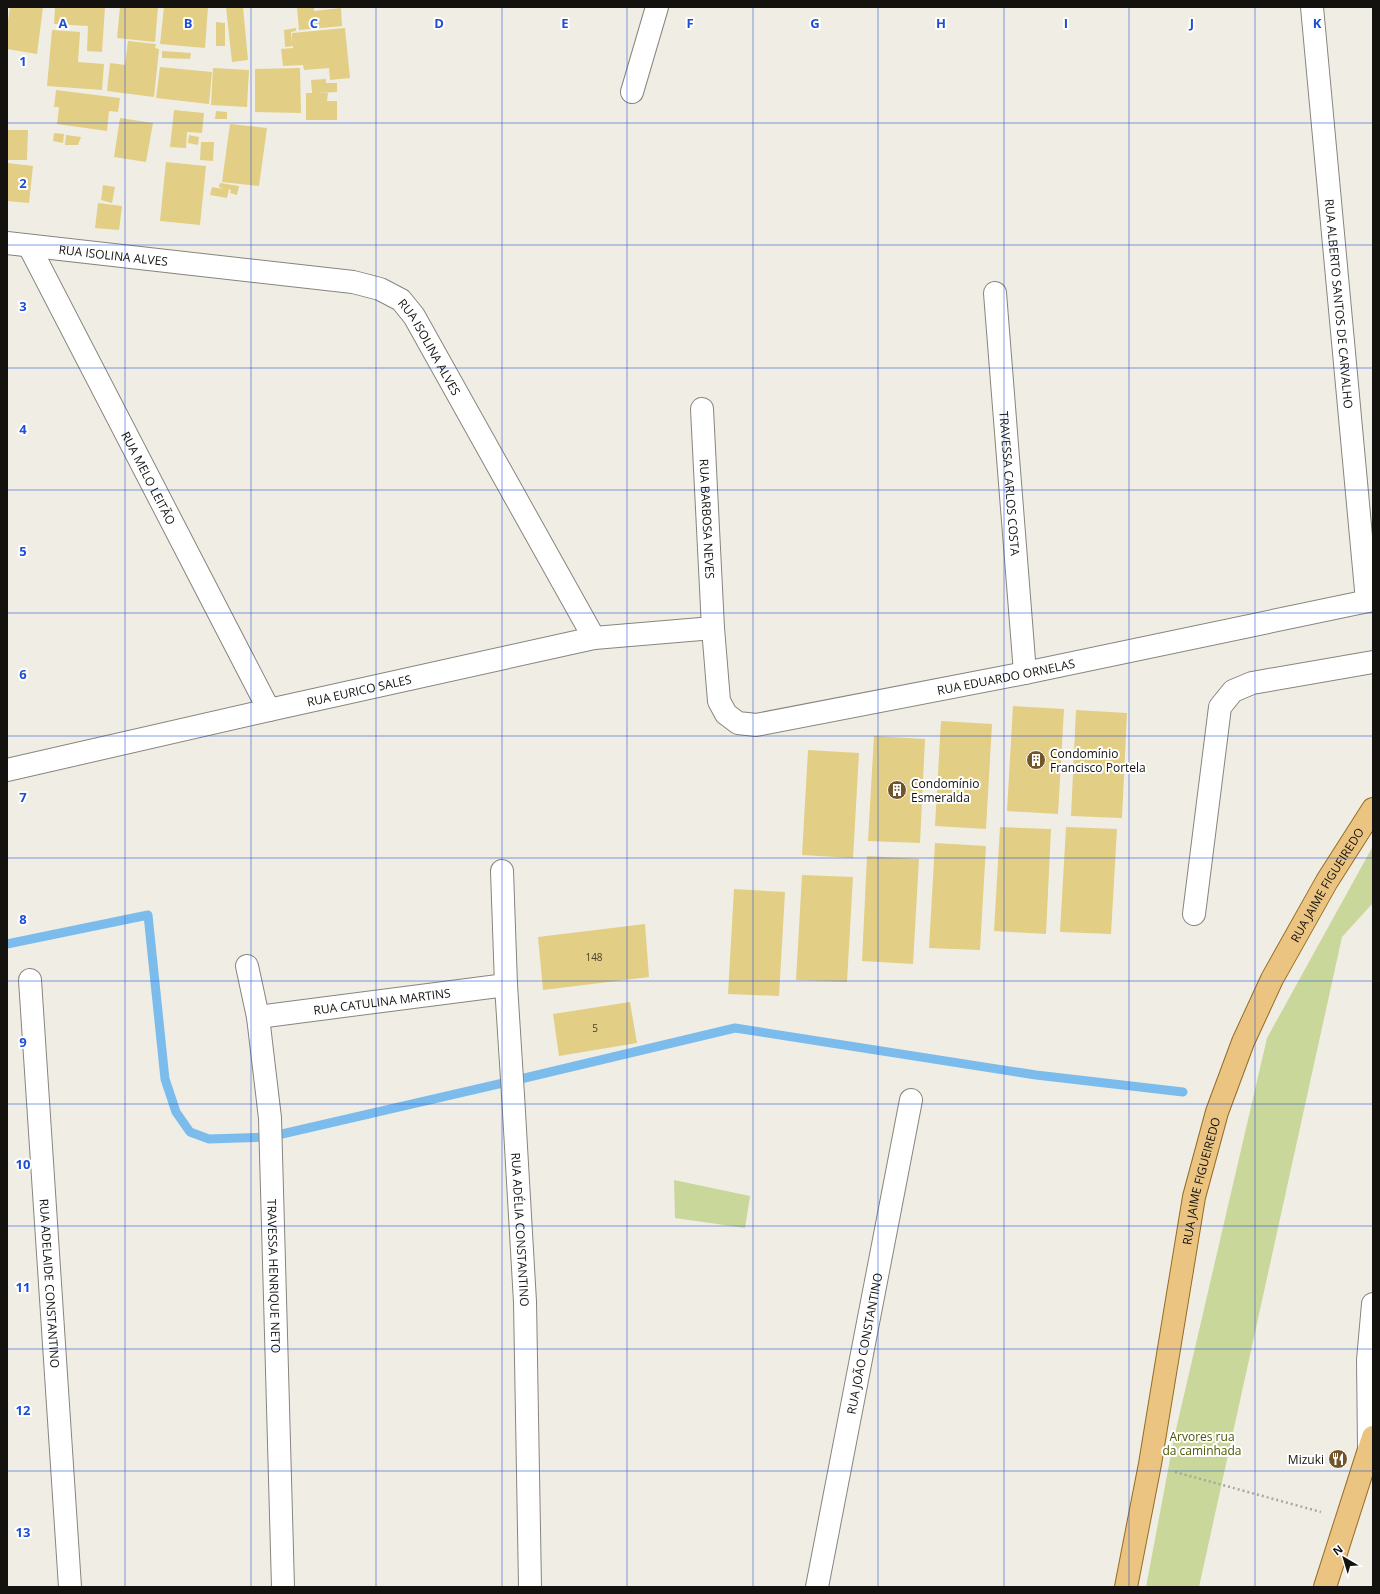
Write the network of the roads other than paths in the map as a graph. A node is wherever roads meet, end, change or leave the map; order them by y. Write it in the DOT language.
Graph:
graph roads {
  1 [pos="657,7"];
  2 [pos="1312,7"];
  3 [pos="632,92"];
  4 [pos="7,243"];
  5 [pos="29,246"];
  6 [pos="995,293"];
  7 [pos="702,409"];
  8 [pos="1370,601"];
  9 [pos="713,628"];
  10 [pos="594,638"];
  11 [pos="1373,662"];
  12 [pos="1025,674"];
  13 [pos="269,710"];
  14 [pos="7,770"];
  15 [pos="1373,810"];
  16 [pos="502,872"];
  17 [pos="1194,914"];
  18 [pos="247,966"];
  19 [pos="30,980"];
  20 [pos="506,985"];
  21 [pos="258,1017"];
  22 [pos="911,1100"];
  23 [pos="1373,1304"];
  24 [pos="1371,1442"];
  25 [pos="70,1587"];
  26 [pos="282,1587"];
  27 [pos="530,1587"];
  28 [pos="818,1587"];
  29 [pos="1126,1587"];
  30 [pos="1325,1587"];
  1 -- 3 [label="street"];
  2 -- 8 [label="street, RUA ALBERTO SANTOS DE CARVALHO"];
  4 -- 5 [label="street, RUA ISOLINA ALVES"];
  5 -- 10 [label="street, RUA ISOLINA ALVES"];
  5 -- 13 [label="street, RUA MELO LEITÃO"];
  6 -- 12 [label="street, TRAVESSA CARLOS COSTA"];
  7 -- 9 [label="street, RUA BARBOSA NEVES"];
  8 -- 12 [label="street, RUA EDUARDO ORNELAS"];
  9 -- 10 [label="street, RUA EURICO SALES"];
  9 -- 12 [label="street, RUA EDUARDO ORNELAS"];
  10 -- 13 [label="street, RUA EURICO SALES"];
  11 -- 17 [label="street"];
  13 -- 14 [label="street, RUA EURICO SALES"];
  15 -- 29 [label="main road, RUA JAIME FIGUEIREDO"];
  16 -- 20 [label="street, RUA ADÉLIA CONSTANTINO"];
  18 -- 21 [label="street, TRAVESSA HENRIQUE NETO"];
  19 -- 25 [label="street, RUA ADELAIDE CONSTANTINO"];
  20 -- 21 [label="street, RUA CATULINA MARTINS"];
  20 -- 27 [label="street, RUA ADÉLIA CONSTANTINO"];
  21 -- 26 [label="street, TRAVESSA HENRIQUE NETO"];
  22 -- 28 [label="street, RUA JOÃO CONSTANTINO"];
  23 -- 24 [label="street"];
  24 -- 30 [label="main road"];
}
